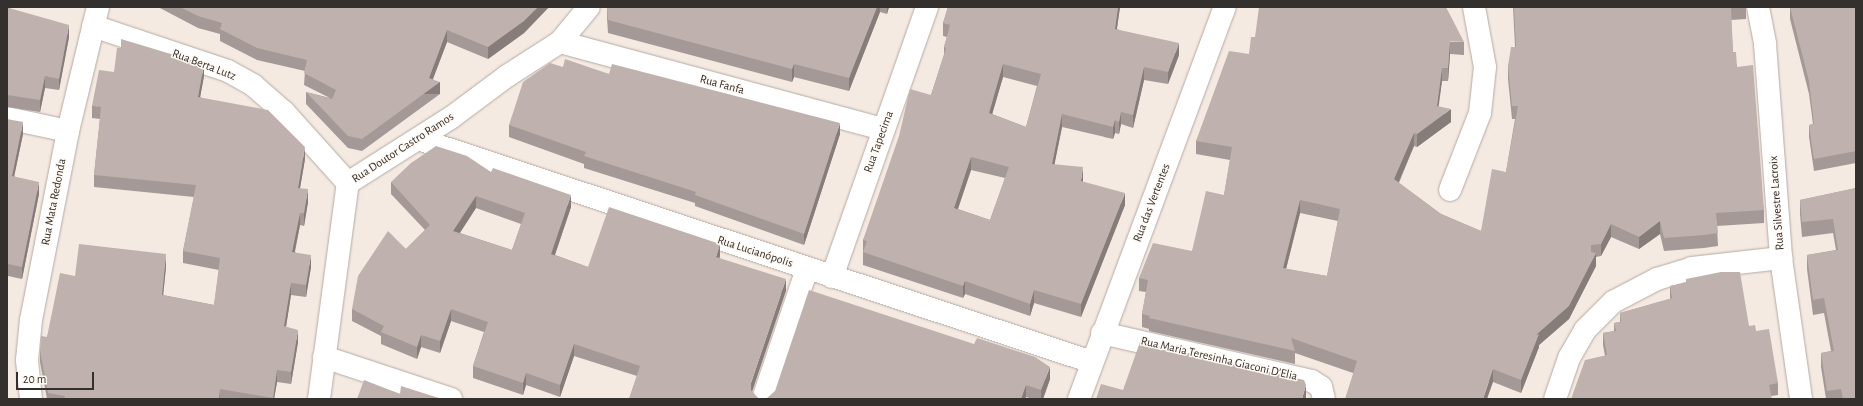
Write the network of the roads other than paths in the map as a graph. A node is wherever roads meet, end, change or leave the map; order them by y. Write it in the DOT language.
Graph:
graph roads {
  1 [pos="589,7"];
  2 [pos="927,7"];
  3 [pos="1225,7"];
  4 [pos="1474,7"];
  5 [pos="1758,7"];
  6 [pos="96,16"];
  7 [pos="560,42"];
  8 [pos="7,118"];
  9 [pos="883,129"];
  10 [pos="68,131"];
  11 [pos="418,138"];
  12 [pos="348,183"];
  13 [pos="1450,190"];
  14 [pos="1781,258"];
  15 [pos="807,269"];
  16 [pos="832,277"];
  17 [pos="1102,333"];
  18 [pos="324,357"];
  19 [pos="1092,362"];
  20 [pos="31,399"];
  21 [pos="319,399"];
  22 [pos="451,399"];
  23 [pos="763,399"];
  24 [pos="1079,399"];
  25 [pos="1324,399"];
  26 [pos="1555,399"];
  27 [pos="1801,399"];
  1 -- 7 [label="street, Rua Doutor Castro Ramos"];
  2 -- 9 [label="street, Rua Tapecima"];
  3 -- 17 [label="street, Rua das Vertentes"];
  4 -- 13 [label="street"];
  5 -- 14 [label="street, Rua Silvestre Lacroix"];
  6 -- 10 [label="street, Rua Mata Redonda"];
  6 -- 12 [label="street, Rua Berta Lutz"];
  7 -- 9 [label="street, Rua Fanfa"];
  7 -- 11 [label="street, Rua Doutor Castro Ramos"];
  8 -- 10 [label="street"];
  9 -- 16 [label="street, Rua Tapecima"];
  10 -- 20 [label="street, Rua Mata Redonda"];
  11 -- 12 [label="street, Rua Doutor Castro Ramos"];
  11 -- 15 [label="street, Rua Lucianópolis"];
  12 -- 18 [label="street, Rua Doutor Castro Ramos"];
  14 -- 26 [label="street"];
  14 -- 27 [label="street, Rua Silvestre Lacroix"];
  15 -- 16 [label="street, Rua Lucianópolis"];
  15 -- 23 [label="street"];
  16 -- 19 [label="street, Rua Lucianópolis"];
  17 -- 19 [label="street, Rua das Vertentes"];
  17 -- 25 [label="street, Rua Maria Teresinha Giaconi D'Elia"];
  18 -- 21 [label="street, Rua Doutor Castro Ramos"];
  18 -- 22 [label="street"];
  19 -- 24 [label="street, Rua das Vertentes"];
}
